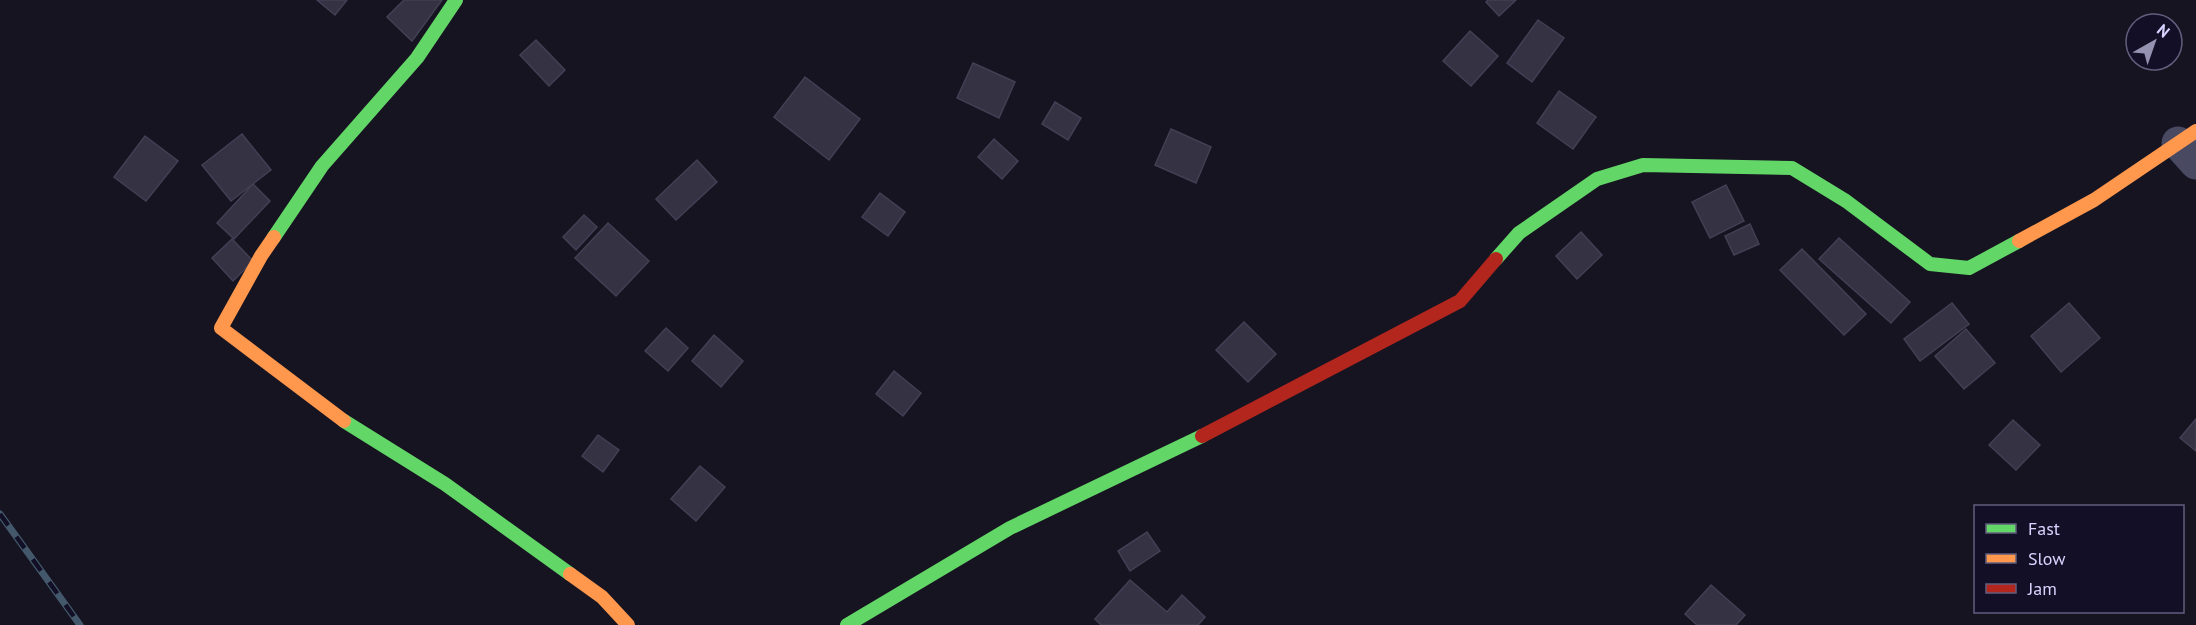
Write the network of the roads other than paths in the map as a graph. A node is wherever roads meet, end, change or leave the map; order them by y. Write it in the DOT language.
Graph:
graph roads {
  1 [pos="456,0"];
  2 [pos="2190,146"];
  3 [pos="628,625"];
  4 [pos="847,625"];
  1 -- 3 [label="street"];
  2 -- 4 [label="street"];
}
